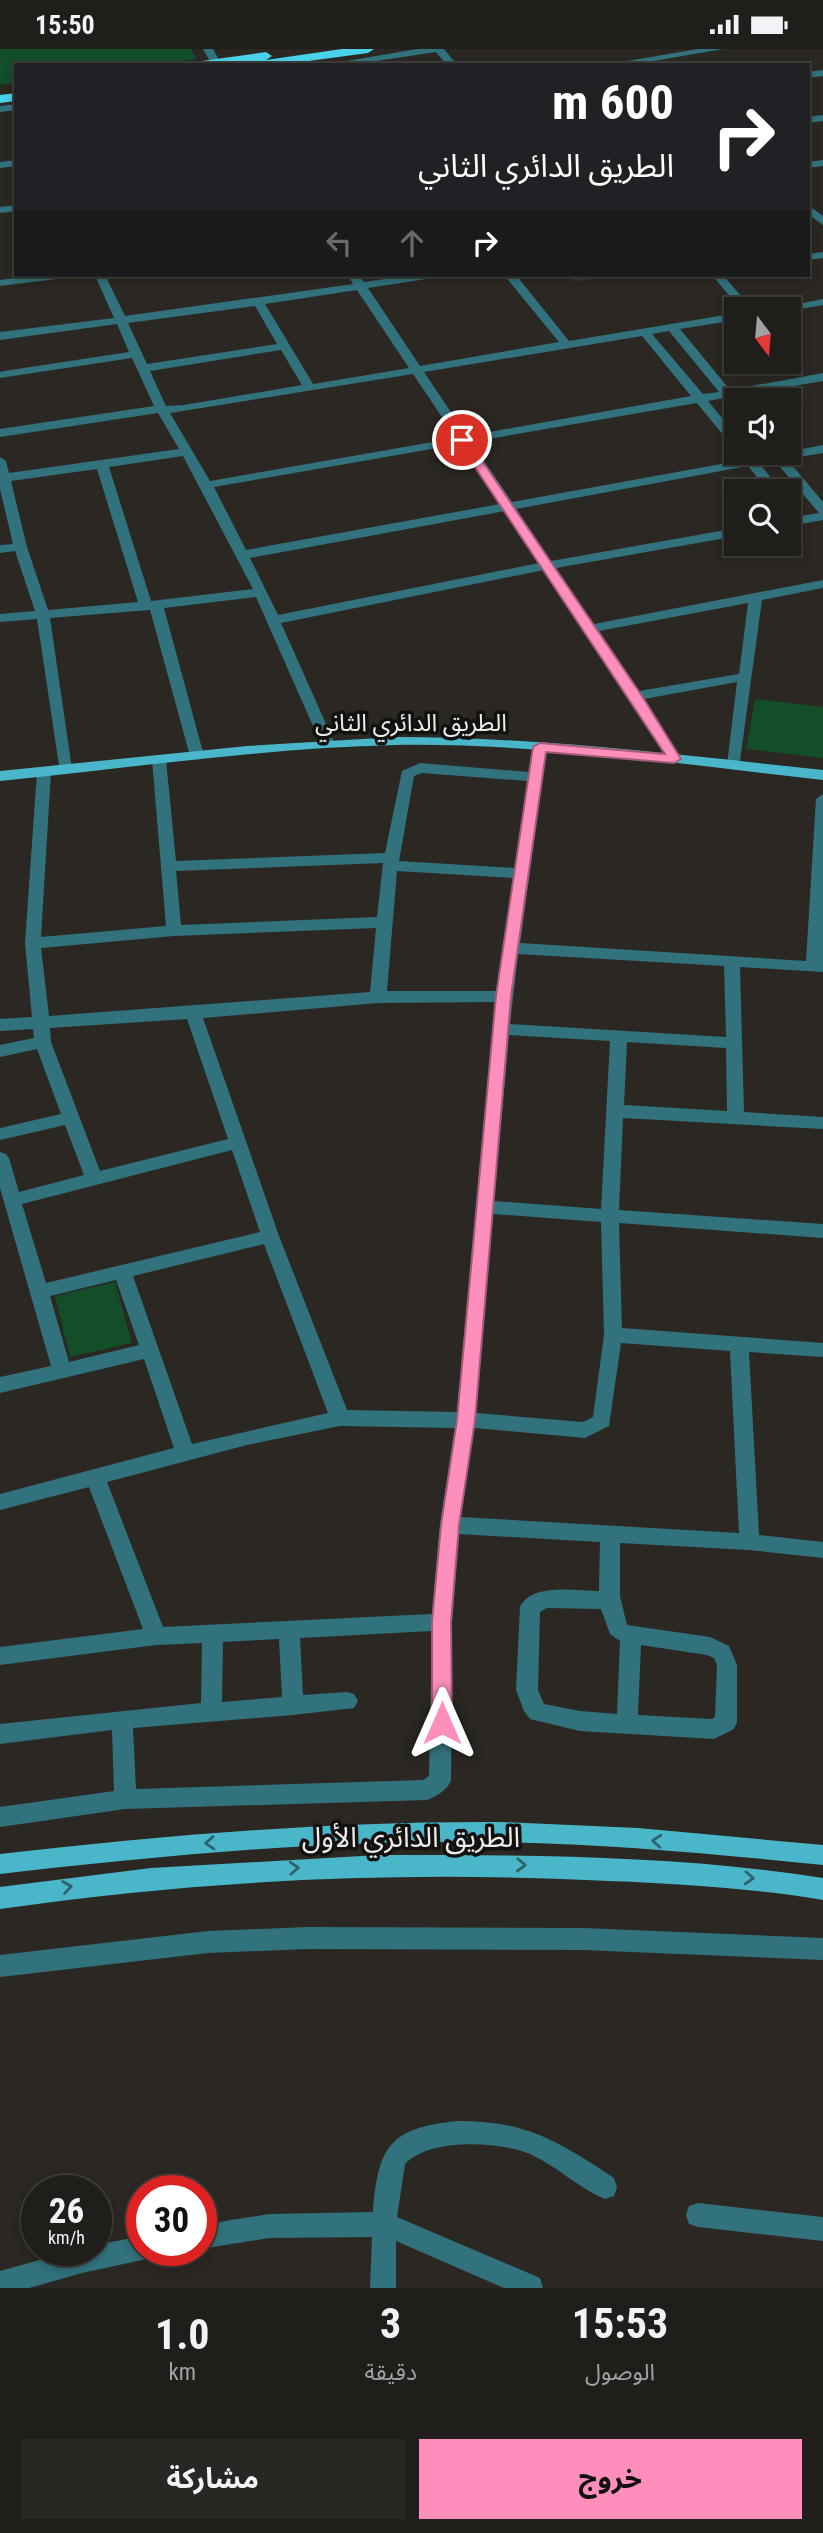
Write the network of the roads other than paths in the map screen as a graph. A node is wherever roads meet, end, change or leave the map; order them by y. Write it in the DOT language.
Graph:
graph roads {
  1 [pos="208,49"];
  2 [pos="317,49"];
  3 [pos="368,49"];
  4 [pos="438,49"];
  5 [pos="718,49"];
  6 [pos="415,52"];
  7 [pos="660,57"];
  8 [pos="222,63"];
  9 [pos="266,63"];
  10 [pos="341,63"];
  11 [pos="423,63"];
  12 [pos="450,63"];
  13 [pos="622,63"];
  14 [pos="814,212"];
  15 [pos="823,222"];
  16 [pos="48,277"];
  17 [pos="101,277"];
  18 [pos="408,277"];
  19 [pos="512,277"];
  20 [pos="719,277"];
  21 [pos="357,281"];
  22 [pos="0,283"];
  23 [pos="736,297"];
  24 [pos="258,302"];
  25 [pos="823,302"];
  26 [pos="802,305"];
  27 [pos="724,318"];
  28 [pos="121,321"];
  29 [pos="672,327"];
  30 [pos="644,331"];
  31 [pos="0,336"];
  32 [pos="566,344"];
  33 [pos="284,345"];
  34 [pos="137,354"];
  35 [pos="145,368"];
  36 [pos="416,370"];
  37 [pos="4,375"];
  38 [pos="823,377"];
  39 [pos="310,388"];
  40 [pos="761,388"];
  41 [pos="724,390"];
  42 [pos="724,394"];
  43 [pos="699,398"];
  44 [pos="162,410"];
  45 [pos="724,428"];
  46 [pos="0,433"];
  47 [pos="462,440"];
  48 [pos="823,449"];
  49 [pos="187,452"];
  50 [pos="801,452"];
  51 [pos="0,461"];
  52 [pos="724,462"];
  53 [pos="102,464"];
  54 [pos="754,465"];
  55 [pos="785,465"];
  56 [pos="4,478"];
  57 [pos="765,479"];
  58 [pos="206,485"];
  59 [pos="4,499"];
  60 [pos="507,507"];
  61 [pos="823,510"];
  62 [pos="823,516"];
  63 [pos="801,519"];
  64 [pos="724,535"];
  65 [pos="20,547"];
  66 [pos="0,549"];
  67 [pos="243,555"];
  68 [pos="547,566"];
  69 [pos="823,585"];
  70 [pos="261,591"];
  71 [pos="755,599"];
  72 [pos="151,605"];
  73 [pos="43,615"];
  74 [pos="0,618"];
  75 [pos="274,620"];
  76 [pos="590,629"];
  77 [pos="744,677"];
  78 [pos="635,696"];
  79 [pos="328,744"];
  80 [pos="540,747"];
  81 [pos="197,756"];
  82 [pos="674,759"];
  83 [pos="159,760"];
  84 [pos="734,765"];
  85 [pos="65,769"];
  86 [pos="44,772"];
  87 [pos="823,775"];
  88 [pos="0,776"];
  89 [pos="536,777"];
  90 [pos="823,799"];
  91 [pos="822,817"];
  92 [pos="391,862"];
  93 [pos="167,866"];
  94 [pos="520,873"];
  95 [pos="384,922"];
  96 [pos="174,931"];
  97 [pos="33,943"];
  98 [pos="511,948"];
  99 [pos="732,961"];
  100 [pos="818,967"];
  101 [pos="504,996"];
  102 [pos="378,997"];
  103 [pos="193,1013"];
  104 [pos="40,1023"];
  105 [pos="0,1025"];
  106 [pos="501,1029"];
  107 [pos="619,1035"];
  108 [pos="43,1042"];
  109 [pos="734,1042"];
  110 [pos="0,1051"];
  111 [pos="615,1111"];
  112 [pos="71,1118"];
  113 [pos="736,1118"];
  114 [pos="823,1123"];
  115 [pos="0,1134"];
  116 [pos="236,1143"];
  117 [pos="0,1158"];
  118 [pos="94,1179"];
  119 [pos="12,1200"];
  120 [pos="485,1207"];
  121 [pos="610,1216"];
  122 [pos="823,1231"];
  123 [pos="270,1236"];
  124 [pos="123,1273"];
  125 [pos="39,1292"];
  126 [pos="613,1335"];
  127 [pos="739,1344"];
  128 [pos="151,1350"];
  129 [pos="823,1350"];
  130 [pos="62,1371"];
  131 [pos="0,1385"];
  132 [pos="340,1418"];
  133 [pos="466,1420"];
  134 [pos="186,1454"];
  135 [pos="95,1476"];
  136 [pos="0,1501"];
  137 [pos="450,1525"];
  138 [pos="610,1535"];
  139 [pos="749,1542"];
  140 [pos="823,1550"];
  141 [pos="611,1600"];
  142 [pos="442,1622"];
  143 [pos="289,1630"];
  144 [pos="213,1633"];
  145 [pos="631,1635"];
  146 [pos="156,1636"];
  147 [pos="0,1656"];
  148 [pos="347,1701"];
  149 [pos="293,1706"];
  150 [pos="211,1712"];
  151 [pos="122,1720"];
  152 [pos="627,1722"];
  153 [pos="0,1734"];
  154 [pos="125,1799"];
  155 [pos="0,1817"];
  156 [pos="823,1855"];
  157 [pos="0,1864"];
  158 [pos="823,1889"];
  159 [pos="0,1898"];
  160 [pos="823,1949"];
  161 [pos="0,1966"];
  162 [pos="605,2187"];
  163 [pos="698,2215"];
  164 [pos="385,2224"];
  165 [pos="823,2229"];
  166 [pos="217,2234"];
  167 [pos="126,2251"];
  168 [pos="0,2284"];
  169 [pos="530,2287"];
  170 [pos="383,2288"];
  1 -- 8 [label="street"];
  2 -- 8 [label="highway"];
  3 -- 9 [label="highway"];
  4 -- 6 [label="street"];
  4 -- 12 [label="street"];
  5 -- 7 [label="street"];
  6 -- 10 [label="street"];
  6 -- 11 [label="street"];
  7 -- 13 [label="street"];
  14 -- 15 [label="street"];
  16 -- 22 [label="street"];
  17 -- 28 [label="street"];
  18 -- 21 [label="street"];
  19 -- 32 [label="street"];
  20 -- 23 [label="street"];
  21 -- 24 [label="street"];
  21 -- 36 [label="street"];
  24 -- 28 [label="street"];
  24 -- 33 [label="street"];
  25 -- 26 [label="street"];
  27 -- 29 [label="street"];
  28 -- 31 [label="street"];
  28 -- 34 [label="street"];
  29 -- 30 [label="street"];
  29 -- 41 [label="street"];
  30 -- 32 [label="street"];
  30 -- 43 [label="street"];
  32 -- 36 [label="street"];
  33 -- 35 [label="street"];
  33 -- 39 [label="street"];
  34 -- 35 [label="street"];
  34 -- 37 [label="street"];
  35 -- 44 [label="street"];
  36 -- 39 [label="street"];
  36 -- 47 [label="street"];
  38 -- 40 [label="street"];
  39 -- 44 [label="street"];
  42 -- 43 [label="street"];
  43 -- 45 [label="street"];
  43 -- 47 [label="street"];
  44 -- 46 [label="street"];
  44 -- 49 [label="street"];
  47 -- 58 [label="street"];
  47 -- 60 [label="street"];
  48 -- 50 [label="street"];
  49 -- 53 [label="street"];
  49 -- 58 [label="street"];
  51 -- 56 [label="street"];
  52 -- 60 [label="street"];
  53 -- 56 [label="street"];
  53 -- 72 [label="street"];
  54 -- 57 [label="street"];
  55 -- 61 [label="street"];
  56 -- 59 [label="street"];
  58 -- 67 [label="street"];
  59 -- 65 [label="street"];
  60 -- 67 [label="street"];
  60 -- 68 [label="street"];
  62 -- 63 [label="street"];
  64 -- 68 [label="street"];
  65 -- 66 [label="street"];
  65 -- 73 [label="street"];
  67 -- 70 [label="street"];
  68 -- 75 [label="street"];
  68 -- 76 [label="street"];
  69 -- 71 [label="street"];
  70 -- 72 [label="street"];
  70 -- 75 [label="street"];
  71 -- 76 [label="street"];
  71 -- 77 [label="street"];
  72 -- 73 [label="street"];
  72 -- 81 [label="street"];
  73 -- 74 [label="street"];
  73 -- 85 [label="street"];
  75 -- 79 [label="street"];
  76 -- 78 [label="street"];
  77 -- 78 [label="street"];
  77 -- 84 [label="street"];
  78 -- 82 [label="street"];
  79 -- 80 [label="main road, الطريق الدائري الثاني"];
  79 -- 81 [label="main road, الطريق الدائري الثاني"];
  80 -- 82 [label="main road, الطريق الدائري الثاني"];
  80 -- 89 [label="street"];
  81 -- 83 [label="main road, الطريق الدائري الثاني"];
  82 -- 84 [label="main road, الطريق الدائري الثاني"];
  83 -- 85 [label="main road, الطريق الدائري الثاني"];
  83 -- 93 [label="street"];
  84 -- 87 [label="main road, الطريق الدائري الثاني"];
  85 -- 86 [label="main road, الطريق الدائري الثاني"];
  86 -- 88 [label="main road, الطريق الدائري الثاني"];
  86 -- 97 [label="street"];
  89 -- 92 [label="street"];
  89 -- 94 [label="street"];
  90 -- 91 [label="street"];
  91 -- 100 [label="street"];
  92 -- 93 [label="street"];
  92 -- 94 [label="street"];
  92 -- 95 [label="street"];
  93 -- 96 [label="street"];
  94 -- 98 [label="street"];
  95 -- 96 [label="street"];
  95 -- 102 [label="street"];
  96 -- 97 [label="street"];
  97 -- 104 [label="street"];
  98 -- 99 [label="street"];
  98 -- 101 [label="street"];
  99 -- 100 [label="street"];
  99 -- 109 [label="street"];
  101 -- 102 [label="street"];
  101 -- 106 [label="street"];
  102 -- 103 [label="street"];
  103 -- 104 [label="street"];
  103 -- 116 [label="street"];
  104 -- 105 [label="street"];
  104 -- 108 [label="street"];
  106 -- 107 [label="street"];
  106 -- 120 [label="street"];
  107 -- 109 [label="street"];
  107 -- 111 [label="street"];
  108 -- 110 [label="street"];
  108 -- 112 [label="street"];
  109 -- 113 [label="street"];
  111 -- 113 [label="street"];
  111 -- 121 [label="street"];
  112 -- 115 [label="street"];
  112 -- 118 [label="street"];
  113 -- 114 [label="street"];
  116 -- 118 [label="street"];
  116 -- 123 [label="street"];
  117 -- 119 [label="street"];
  118 -- 119 [label="street"];
  119 -- 125 [label="street"];
  120 -- 121 [label="street"];
  120 -- 133 [label="street"];
  121 -- 122 [label="street"];
  121 -- 126 [label="street"];
  123 -- 124 [label="street"];
  123 -- 132 [label="street"];
  124 -- 125 [label="street"];
  124 -- 128 [label="street"];
  125 -- 130 [label="street"];
  126 -- 127 [label="street"];
  126 -- 133 [label="street"];
  127 -- 129 [label="street"];
  127 -- 139 [label="street"];
  128 -- 130 [label="street"];
  128 -- 134 [label="street"];
  130 -- 131 [label="street"];
  132 -- 133 [label="street"];
  132 -- 134 [label="street"];
  133 -- 137 [label="street"];
  134 -- 135 [label="street"];
  135 -- 136 [label="street"];
  135 -- 146 [label="street"];
  137 -- 138 [label="street"];
  137 -- 142 [label="street"];
  138 -- 139 [label="street"];
  138 -- 141 [label="street"];
  139 -- 140 [label="street"];
  141 -- 145 [label="street"];
  141 -- 152 [label="street"];
  142 -- 143 [label="street"];
  142 -- 154 [label="street"];
  143 -- 144 [label="street"];
  143 -- 149 [label="street"];
  144 -- 146 [label="street"];
  144 -- 150 [label="street"];
  145 -- 152 [label="street"];
  145 -- 152 [label="street"];
  146 -- 147 [label="street"];
  148 -- 149 [label="street"];
  149 -- 150 [label="street"];
  150 -- 151 [label="street"];
  151 -- 153 [label="street"];
  151 -- 154 [label="street"];
  154 -- 155 [label="street"];
  156 -- 157 [label="main road, الطريق الدائري الأول, one-way"];
  159 -- 158 [label="main road, الطريق الدائري الأول, one-way"];
  160 -- 161 [label="street"];
  162 -- 164 [label="street"];
  163 -- 165 [label="street"];
  164 -- 166 [label="street"];
  164 -- 169 [label="street"];
  164 -- 170 [label="street"];
  167 -- 168 [label="street"];
}
